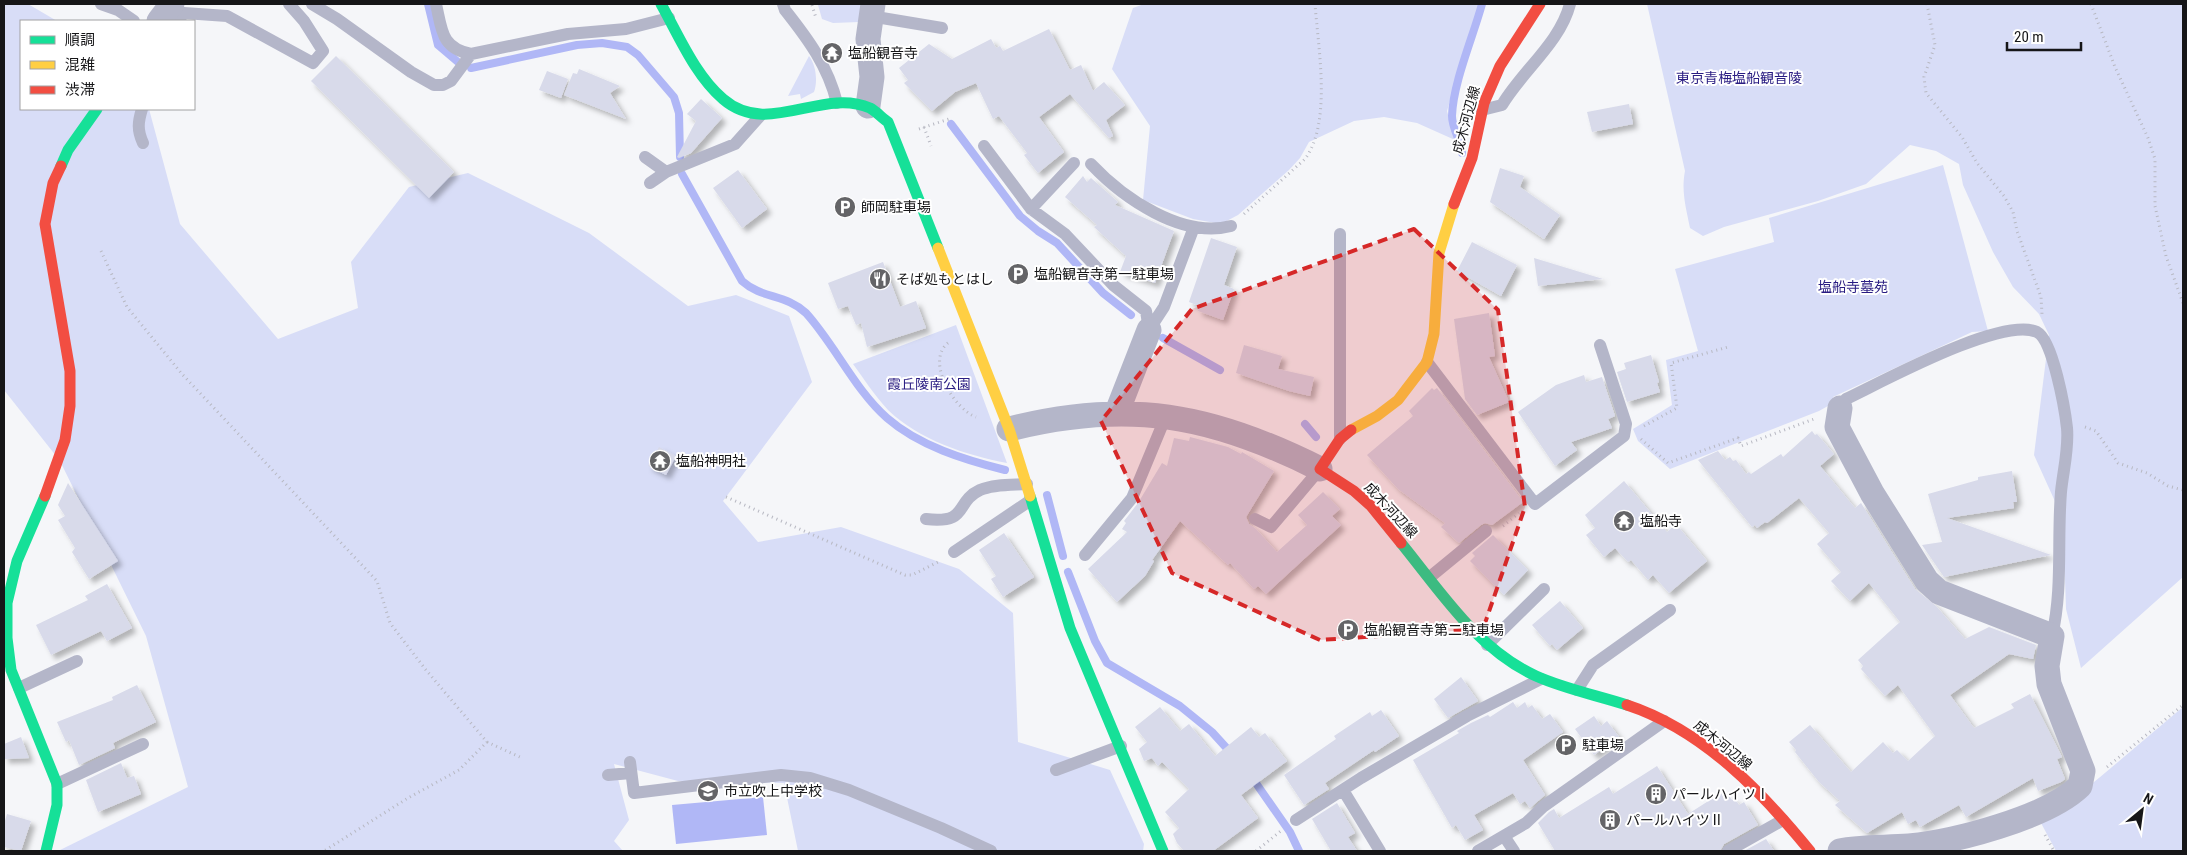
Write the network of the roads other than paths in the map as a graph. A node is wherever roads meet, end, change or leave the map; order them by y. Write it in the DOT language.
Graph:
graph roads {
  1 [pos="101,4"];
  2 [pos="289,4"];
  3 [pos="312,4"];
  4 [pos="436,4"];
  5 [pos="661,4"];
  6 [pos="783,4"];
  7 [pos="1540,4"];
  8 [pos="1570,4"];
  9 [pos="872,10"];
  10 [pos="176,11"];
  11 [pos="669,18"];
  12 [pos="133,20"];
  13 [pos="942,28"];
  14 [pos="471,54"];
  15 [pos="837,103"];
  16 [pos="868,106"];
  17 [pos="96,110"];
  18 [pos="142,110"];
  19 [pos="1482,110"];
  20 [pos="760,116"];
  21 [pos="143,143"];
  22 [pos="984,146"];
  23 [pos="645,157"];
  24 [pos="1074,163"];
  25 [pos="1091,164"];
  26 [pos="666,172"];
  27 [pos="650,183"];
  28 [pos="1031,209"];
  29 [pos="1232,226"];
  30 [pos="1194,227"];
  31 [pos="1340,234"];
  32 [pos="1149,330"];
  33 [pos="1600,344"];
  34 [pos="1427,362"];
  35 [pos="1840,408"];
  36 [pos="1117,412"];
  37 [pos="1166,416"];
  38 [pos="1009,429"];
  39 [pos="1340,439"];
  40 [pos="1320,469"];
  41 [pos="1027,484"];
  42 [pos="1031,500"];
  43 [pos="926,519"];
  44 [pos="1255,520"];
  45 [pos="1486,531"];
  46 [pos="954,552"];
  47 [pos="1085,555"];
  48 [pos="1430,577"];
  49 [pos="1544,589"];
  50 [pos="6,603"];
  51 [pos="1670,610"];
  52 [pos="2052,636"];
  53 [pos="1487,645"];
  54 [pos="77,661"];
  55 [pos="1542,679"];
  56 [pos="19,688"];
  57 [pos="1577,690"];
  58 [pos="1664,721"];
  59 [pos="143,744"];
  60 [pos="1121,746"];
  61 [pos="1056,770"];
  62 [pos="608,775"];
  63 [pos="57,784"];
  64 [pos="1343,790"];
  65 [pos="1296,820"];
  66 [pos="1783,820"];
  67 [pos="1504,836"];
  68 [pos="1912,849"];
  69 [pos="46,851"];
  70 [pos="991,851"];
  71 [pos="1162,851"];
  72 [pos="1380,851"];
  73 [pos="1478,851"];
  74 [pos="1514,851"];
  75 [pos="1728,851"];
  76 [pos="1810,851"];
  77 [pos="1840,851"];
  1 -- 12 [label="lane"];
  2 -- 10 [label="lane"];
  3 -- 14 [label="lane"];
  4 -- 14 [label="lane"];
  5 -- 11 [label="street"];
  6 -- 15 [label="lane"];
  7 -- 19 [label="street, 成木河辺線"];
  8 -- 19 [label="lane"];
  9 -- 13 [label="lane"];
  9 -- 16 [label="street"];
  11 -- 14 [label="lane"];
  11 -- 20 [label="street"];
  15 -- 16 [label="street"];
  15 -- 20 [label="street"];
  16 -- 38 [label="street"];
  17 -- 50 [label="street"];
  18 -- 21 [label="lane"];
  19 -- 34 [label="street, 成木河辺線"];
  20 -- 26 [label="lane"];
  22 -- 28 [label="lane"];
  23 -- 26 [label="lane"];
  24 -- 28 [label="lane"];
  25 -- 30 [label="lane"];
  26 -- 27 [label="lane"];
  28 -- 32 [label="lane"];
  29 -- 30 [label="lane"];
  30 -- 32 [label="lane"];
  31 -- 39 [label="lane"];
  32 -- 36 [label="street"];
  33 -- 34 [label="lane"];
  34 -- 39 [label="street, 成木河辺線"];
  35 -- 52 [label="street"];
  35 -- 52 [label="lane"];
  36 -- 37 [label="street"];
  36 -- 38 [label="street"];
  37 -- 40 [label="street"];
  37 -- 47 [label="lane"];
  38 -- 41 [label="street"];
  39 -- 40 [label="street, 成木河辺線"];
  40 -- 44 [label="lane"];
  40 -- 48 [label="street, 成木河辺線"];
  41 -- 42 [label="street"];
  41 -- 43 [label="lane"];
  42 -- 46 [label="lane"];
  42 -- 60 [label="street"];
  45 -- 48 [label="lane"];
  48 -- 53 [label="street, 成木河辺線"];
  49 -- 53 [label="lane"];
  50 -- 56 [label="street"];
  51 -- 57 [label="lane"];
  52 -- 68 [label="street"];
  53 -- 55 [label="street, 成木河辺線"];
  54 -- 56 [label="lane"];
  55 -- 57 [label="street, 成木河辺線"];
  55 -- 64 [label="lane"];
  56 -- 63 [label="street"];
  57 -- 58 [label="street, 成木河辺線"];
  58 -- 66 [label="street, 成木河辺線"];
  58 -- 67 [label="lane"];
  59 -- 63 [label="lane"];
  60 -- 61 [label="lane"];
  60 -- 71 [label="street"];
  62 -- 70 [label="lane"];
  63 -- 69 [label="street"];
  64 -- 65 [label="lane"];
  64 -- 72 [label="lane"];
  66 -- 75 [label="lane"];
  66 -- 76 [label="street, 成木河辺線"];
  67 -- 73 [label="lane"];
  67 -- 74 [label="lane"];
  68 -- 77 [label="street"];
}
